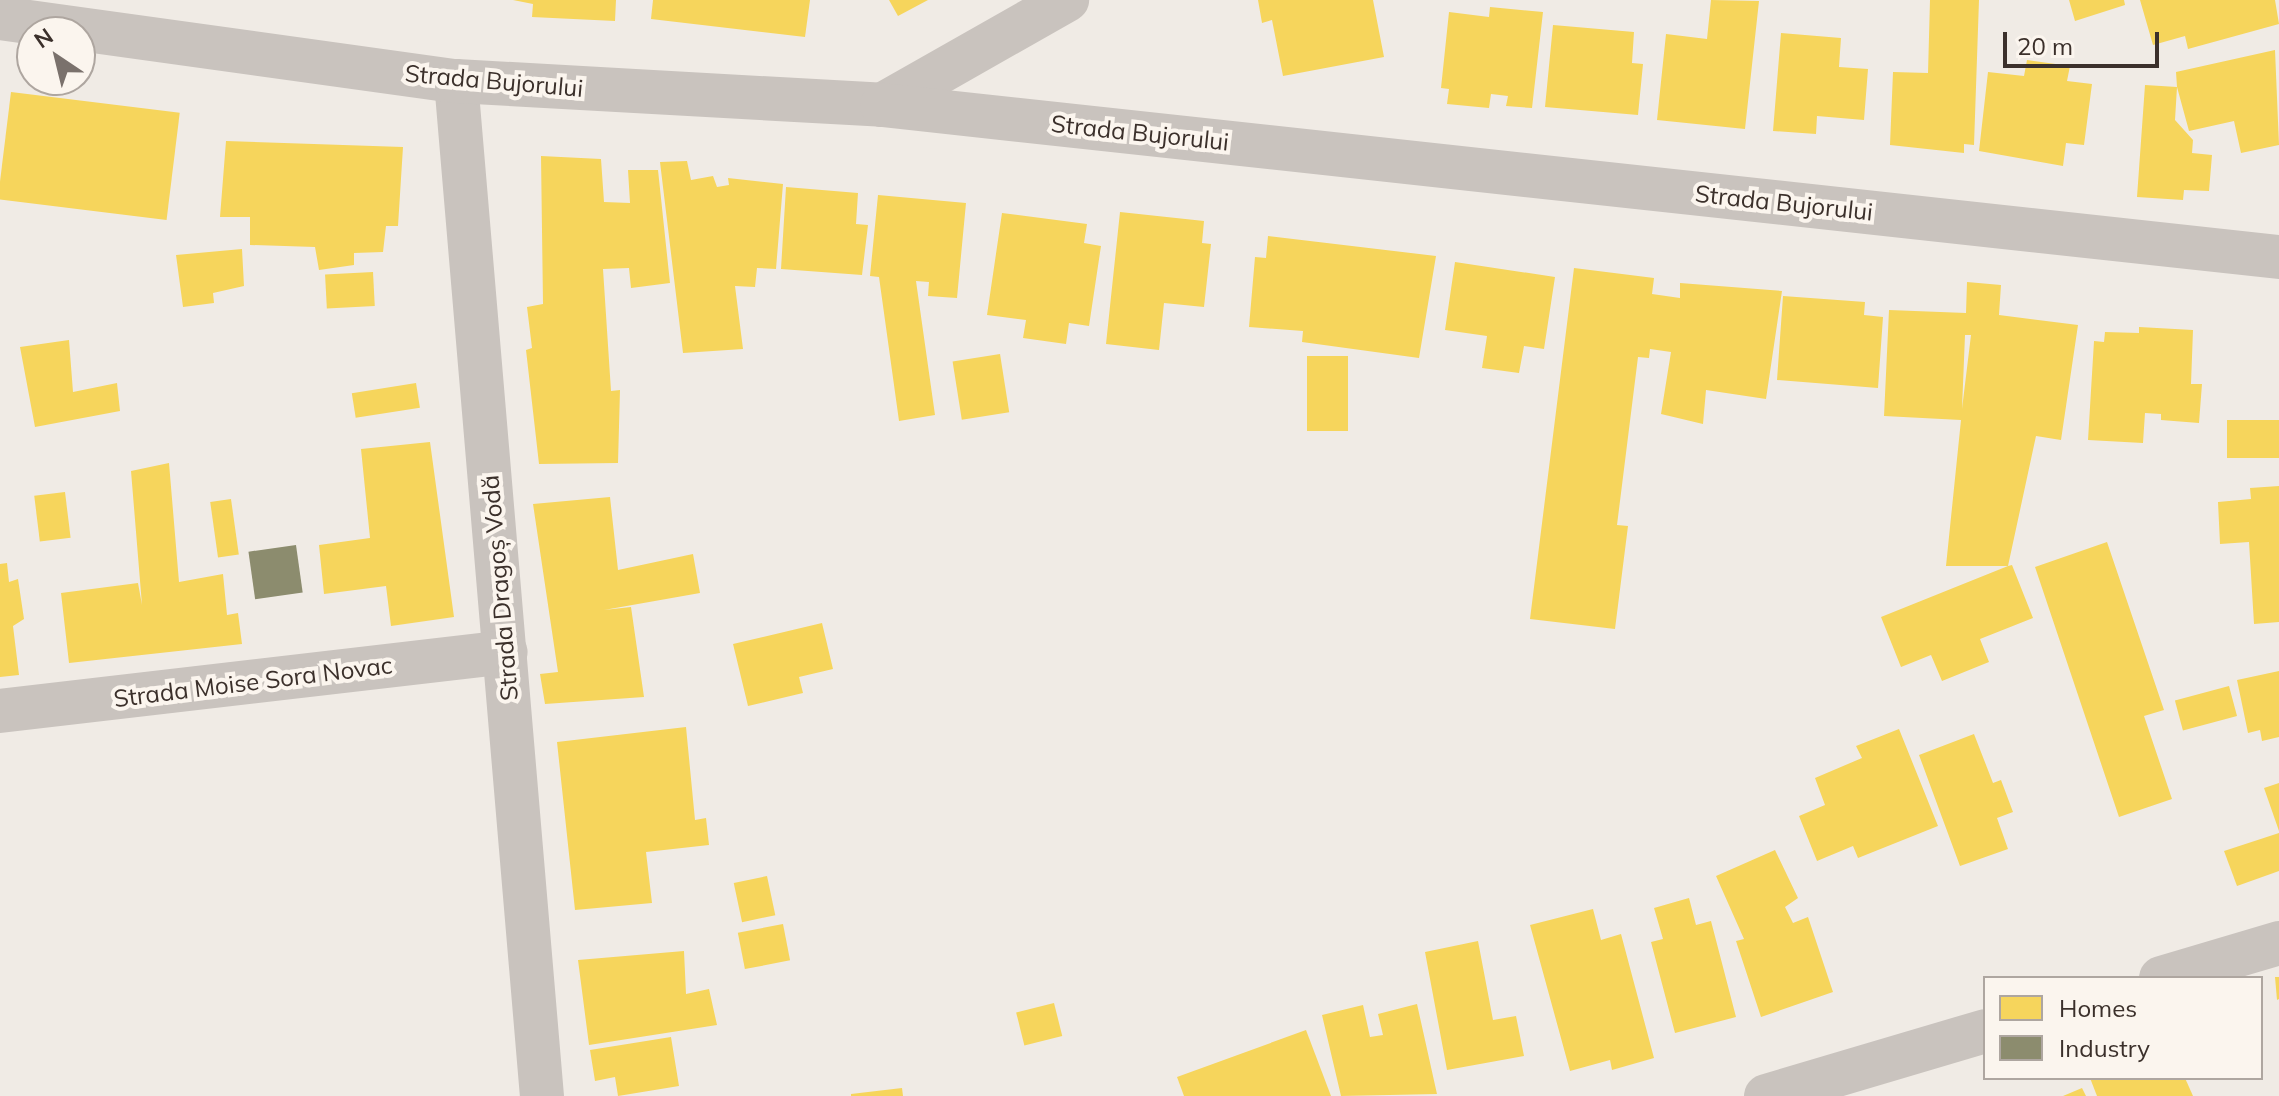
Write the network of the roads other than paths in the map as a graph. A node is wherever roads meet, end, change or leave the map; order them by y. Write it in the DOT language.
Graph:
graph roads {
  1 [pos="1067,0"];
  2 [pos="0,18"];
  3 [pos="456,81"];
  4 [pos="882,105"];
  5 [pos="2279,257"];
  6 [pos="506,652"];
  7 [pos="0,711"];
  8 [pos="2279,943"];
  9 [pos="2168,976"];
  10 [pos="1983,1032"];
  11 [pos="542,1096"];
  12 [pos="1766,1096"];
  1 -- 4 [label="street"];
  2 -- 3 [label="street, Strada Bujorului"];
  3 -- 4 [label="street, Strada Bujorului"];
  3 -- 6 [label="street, Strada Dragoș Vodă"];
  4 -- 5 [label="street, Strada Bujorului"];
  6 -- 7 [label="street, Strada Moise Sora Novac"];
  6 -- 11 [label="street, Strada Dragoș Vodă"];
  8 -- 9 [label="street"];
  10 -- 12 [label="street"];
}
